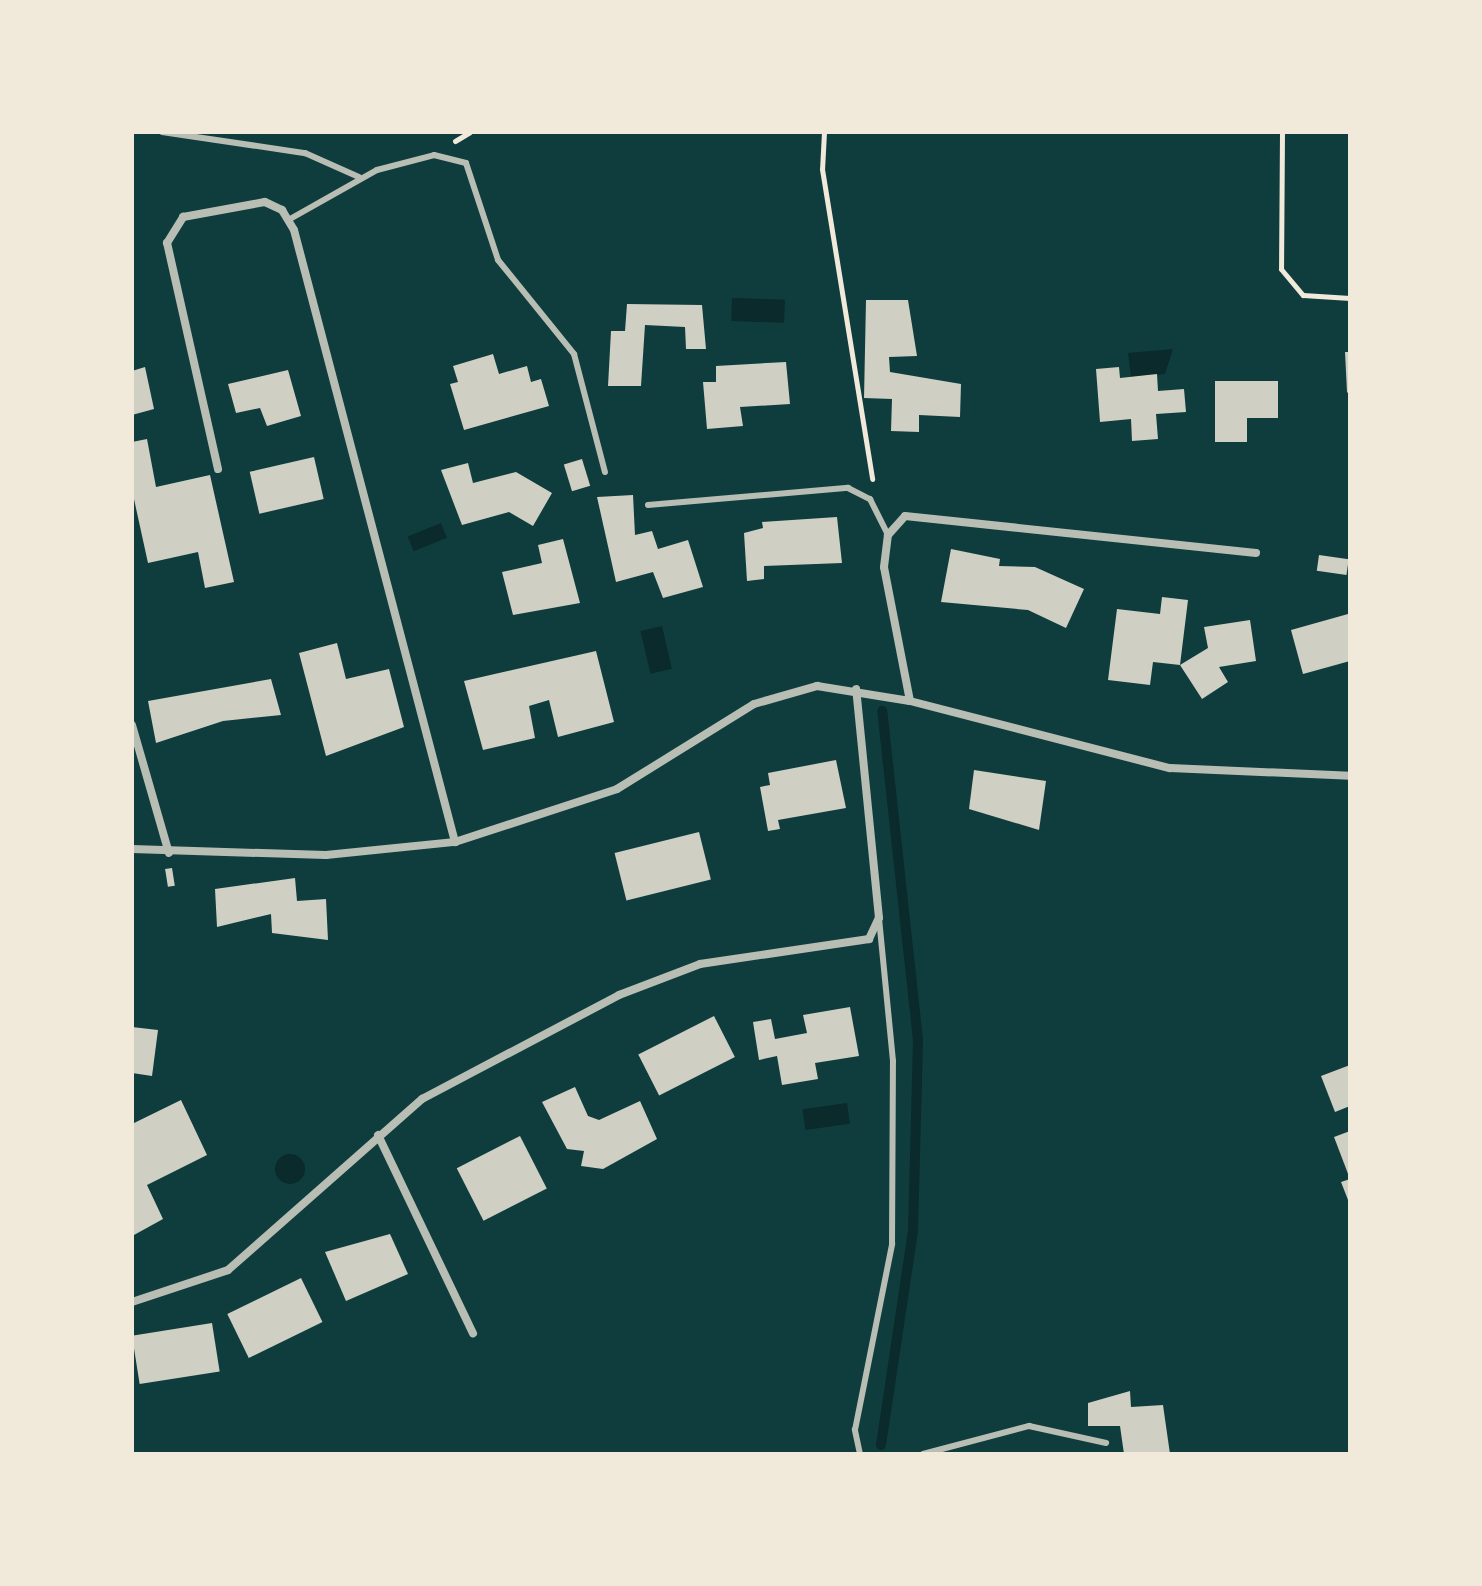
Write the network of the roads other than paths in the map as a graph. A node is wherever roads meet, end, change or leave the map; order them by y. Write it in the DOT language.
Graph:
graph roads {
  1 [pos="162,132"];
  2 [pos="359,177"];
  3 [pos="290,219"];
  4 [pos="218,469"];
  5 [pos="605,472"];
  6 [pos="648,505"];
  7 [pos="888,535"];
  8 [pos="1256,553"];
  9 [pos="856,689"];
  10 [pos="910,701"];
  11 [pos="132,725"];
  12 [pos="1350,776"];
  13 [pos="455,842"];
  14 [pos="132,849"];
  15 [pos="169,853"];
  16 [pos="879,918"];
  17 [pos="378,1135"];
  18 [pos="132,1302"];
  19 [pos="473,1333"];
  20 [pos="1106,1443"];
  21 [pos="860,1454"];
  22 [pos="923,1454"];
  1 -- 2 [label="lane"];
  2 -- 3 [label="lane"];
  2 -- 5 [label="lane"];
  3 -- 4 [label="street"];
  3 -- 13 [label="street"];
  6 -- 7 [label="lane"];
  7 -- 8 [label="street"];
  7 -- 10 [label="street"];
  9 -- 10 [label="street"];
  9 -- 13 [label="street"];
  9 -- 16 [label="street"];
  10 -- 12 [label="street"];
  11 -- 15 [label="street"];
  13 -- 15 [label="street"];
  14 -- 15 [label="street"];
  16 -- 17 [label="street"];
  16 -- 21 [label="lane"];
  17 -- 18 [label="street"];
  17 -- 19 [label="street"];
  20 -- 22 [label="lane"];
}
